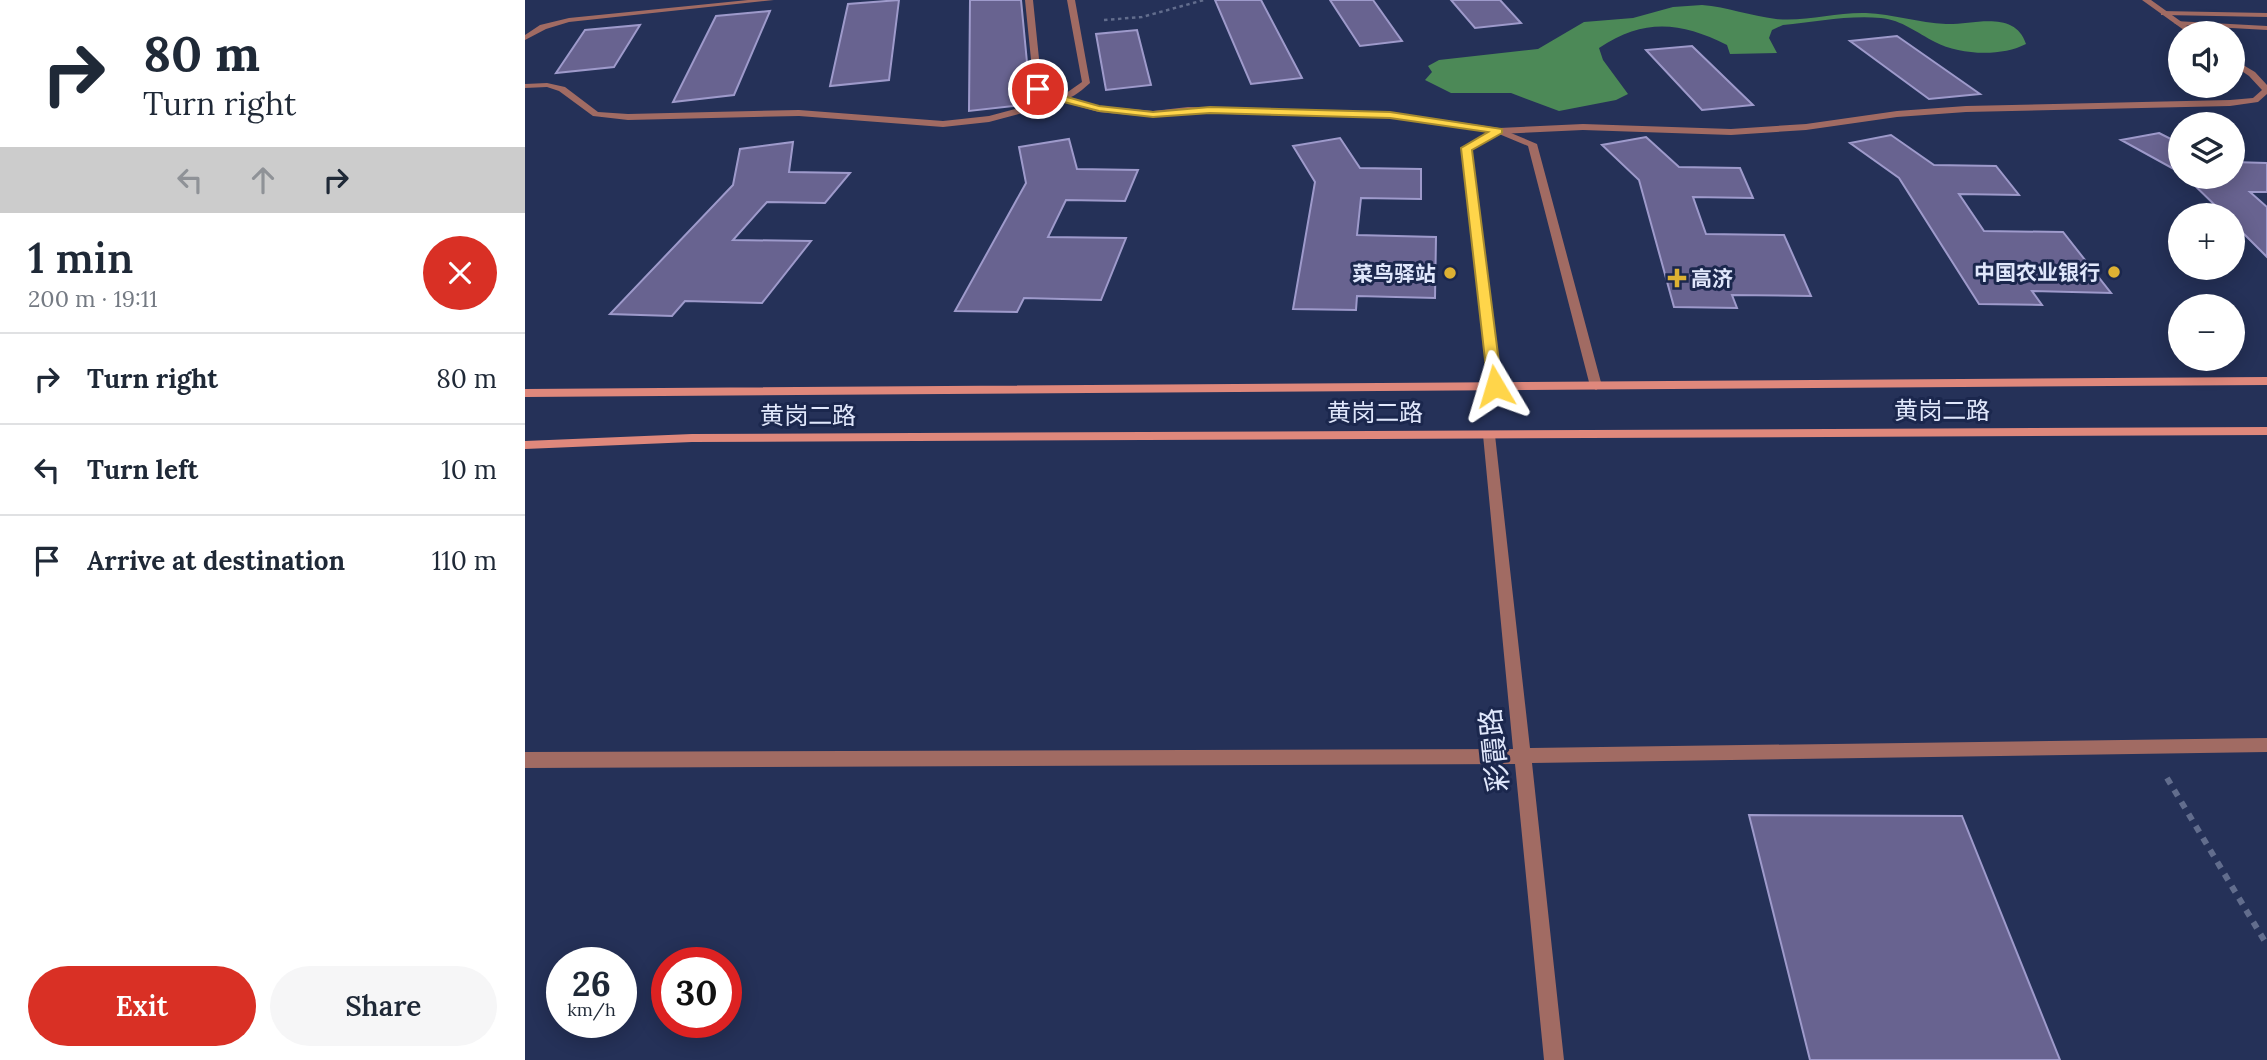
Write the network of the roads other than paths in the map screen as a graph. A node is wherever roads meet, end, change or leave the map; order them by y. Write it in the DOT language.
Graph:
graph roads {
  1 [pos="770,0"];
  2 [pos="1029,0"];
  3 [pos="1071,0"];
  4 [pos="2146,0"];
  5 [pos="2164,13"];
  6 [pos="2267,15"];
  7 [pos="2175,21"];
  8 [pos="2245,26"];
  9 [pos="2267,27"];
  10 [pos="525,38"];
  11 [pos="2245,70"];
  12 [pos="525,86"];
  13 [pos="1063,99"];
  14 [pos="1499,131"];
  15 [pos="2267,381"];
  16 [pos="1495,386"];
  17 [pos="1596,386"];
  18 [pos="525,393"];
  19 [pos="2267,431"];
  20 [pos="1489,435"];
  21 [pos="525,445"];
  22 [pos="2267,745"];
  23 [pos="1523,755"];
  24 [pos="525,760"];
  25 [pos="1554,1060"];
  1 -- 10 [label="street"];
  2 -- 13 [label="street"];
  3 -- 13 [label="street"];
  4 -- 5 [label="street"];
  5 -- 6 [label="street"];
  5 -- 7 [label="street"];
  8 -- 9 [label="street"];
  11 -- 14 [label="street"];
  12 -- 13 [label="street"];
  13 -- 14 [label="street"];
  14 -- 16 [label="street"];
  14 -- 17 [label="street"];
  15 -- 17 [label="main road, 黄岗二路"];
  16 -- 17 [label="main road, 黄岗二路"];
  16 -- 18 [label="main road, 黄岗二路"];
  19 -- 20 [label="main road, 黄岗二路"];
  20 -- 21 [label="main road, 黄岗二路"];
  20 -- 23 [label="street, 彩霞路"];
  22 -- 23 [label="street"];
  23 -- 24 [label="street"];
  23 -- 25 [label="street, 彩霞路"];
}
